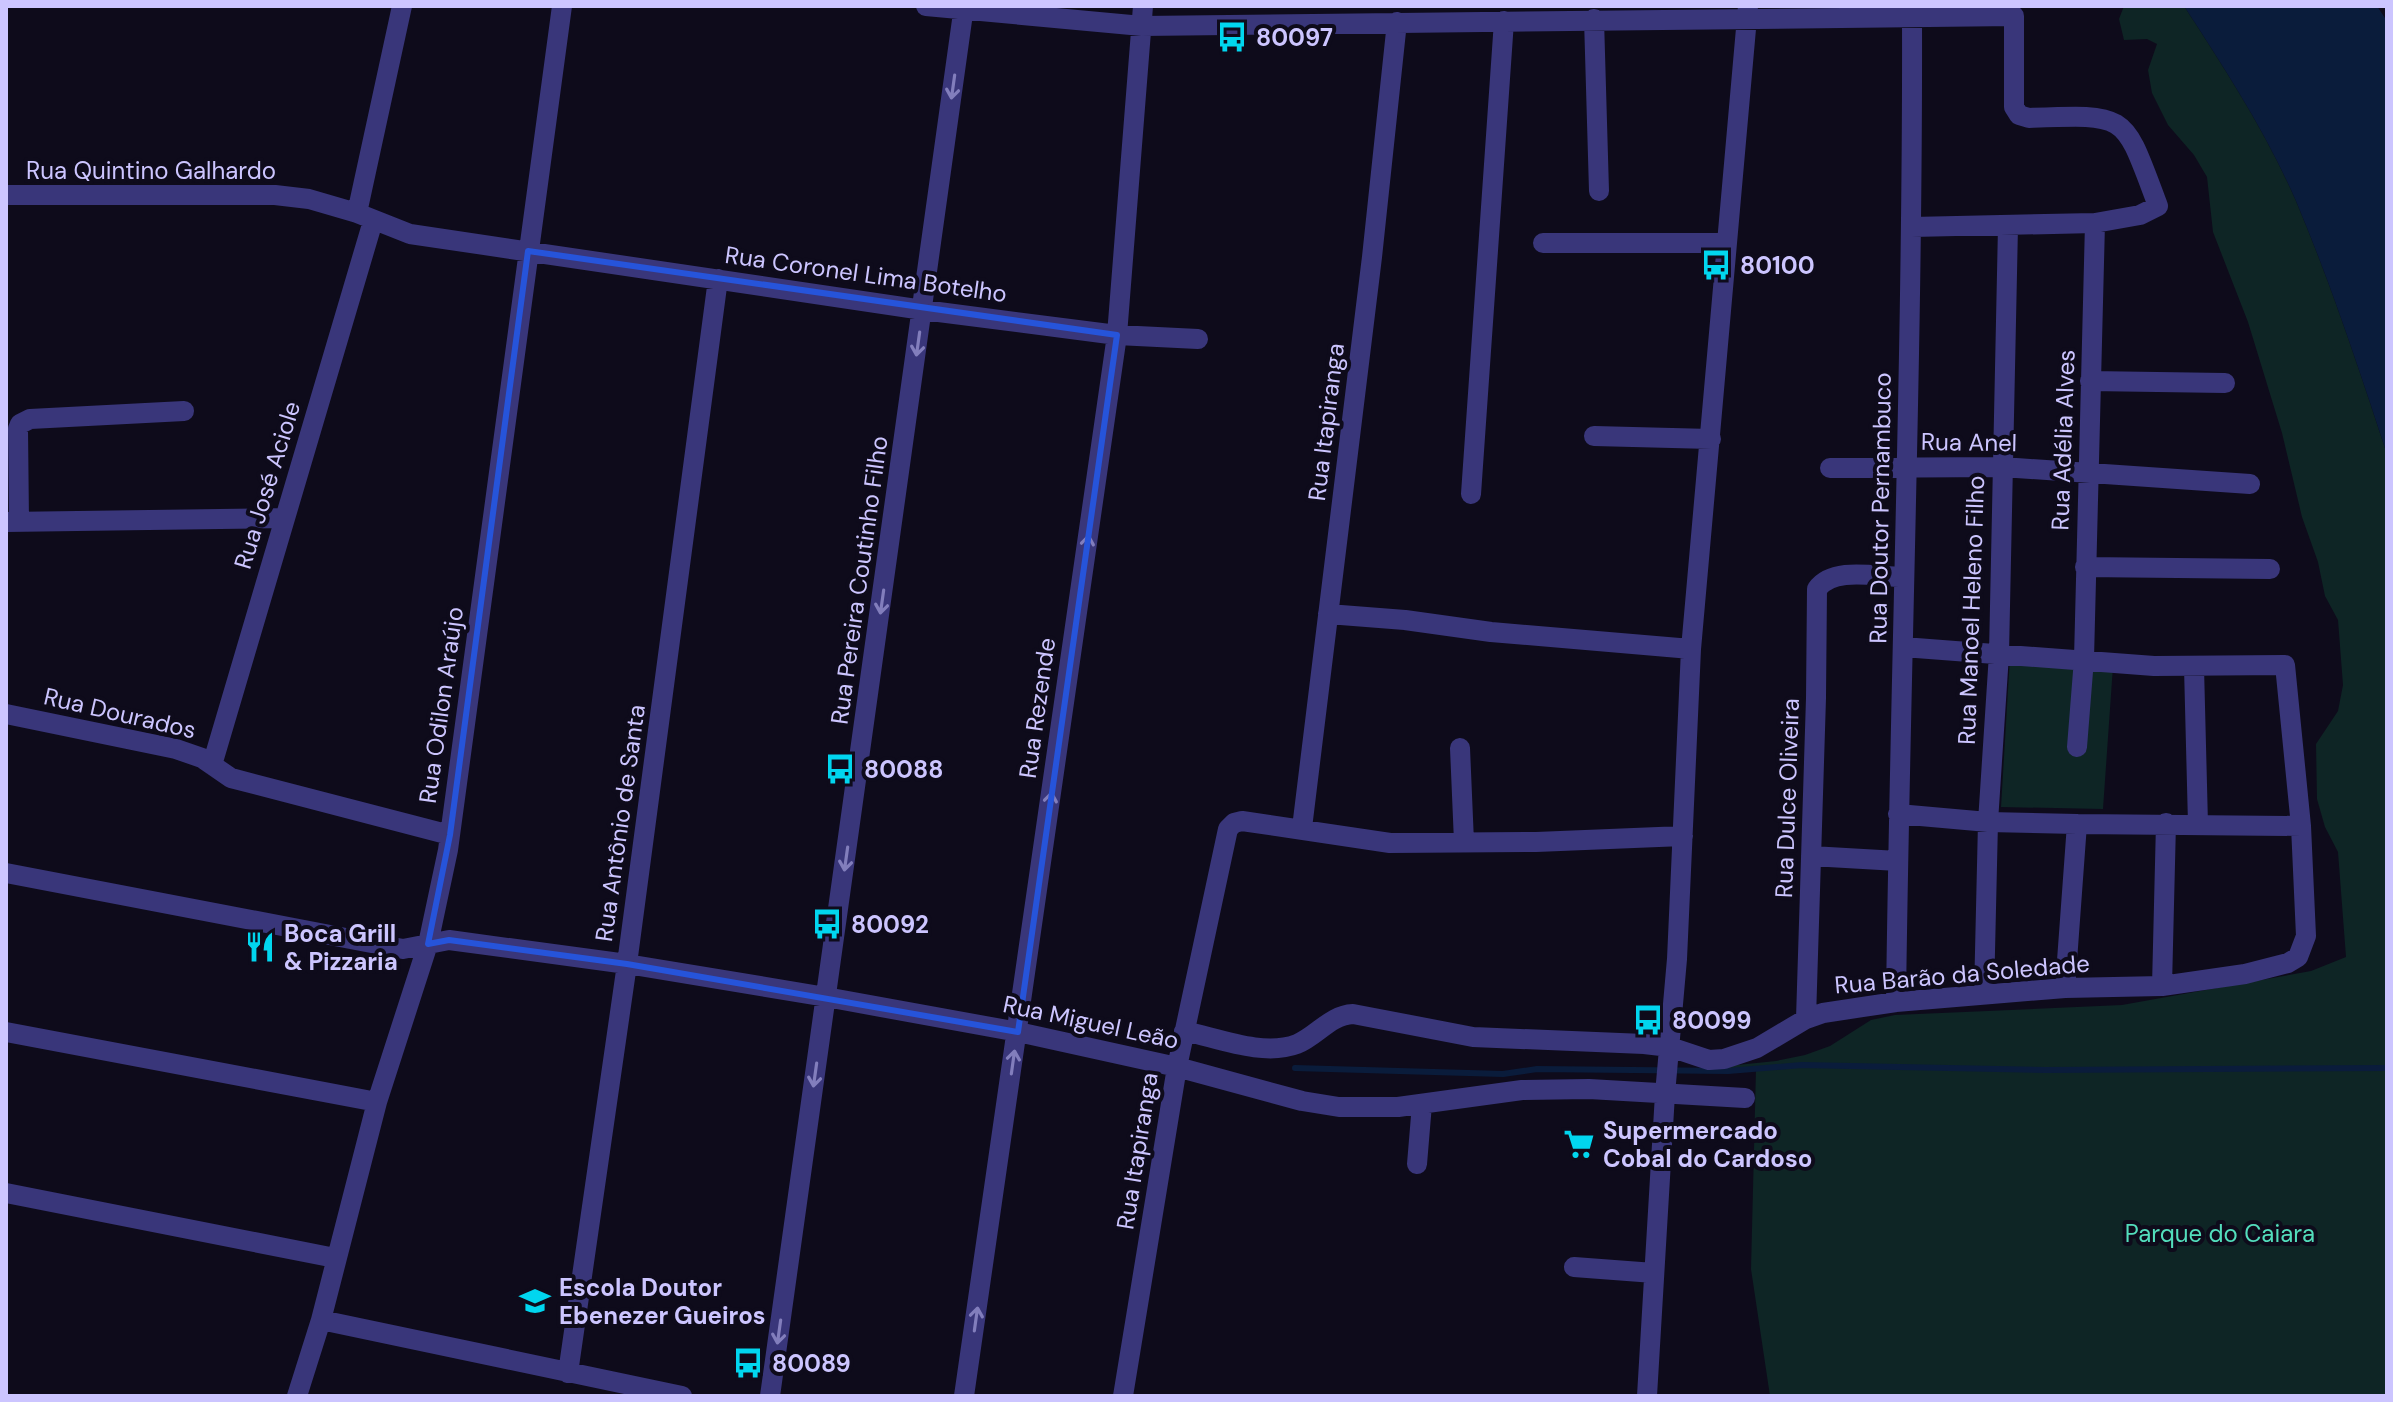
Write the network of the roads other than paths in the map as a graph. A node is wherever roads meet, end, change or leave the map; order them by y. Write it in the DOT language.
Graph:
graph roads {
  1 [pos="402,6"];
  2 [pos="562,6"];
  3 [pos="926,6"];
  4 [pos="964,8"];
  5 [pos="1657,12"];
  6 [pos="1748,12"];
  7 [pos="1570,13"];
  8 [pos="1374,14"];
  9 [pos="1912,15"];
  10 [pos="1143,16"];
  11 [pos="1594,19"];
  12 [pos="1504,21"];
  13 [pos="1397,22"];
  14 [pos="1599,191"];
  15 [pos="6,195"];
  16 [pos="365,217"];
  17 [pos="2095,223"];
  18 [pos="2008,226"];
  19 [pos="1912,227"];
  20 [pos="1543,243"];
  21 [pos="1727,243"];
  22 [pos="528,251"];
  23 [pos="718,279"];
  24 [pos="923,310"];
  25 [pos="1117,335"];
  26 [pos="1198,339"];
  27 [pos="2090,381"];
  28 [pos="2225,383"];
  29 [pos="184,411"];
  30 [pos="1594,436"];
  31 [pos="1711,439"];
  32 [pos="1905,467"];
  33 [pos="2002,467"];
  34 [pos="1830,468"];
  35 [pos="2087,474"];
  36 [pos="2250,484"];
  37 [pos="1471,494"];
  38 [pos="284,518"];
  39 [pos="13,522"];
  40 [pos="2085,567"];
  41 [pos="2270,569"];
  42 [pos="1902,577"];
  43 [pos="1328,614"];
  44 [pos="1903,647"];
  45 [pos="1691,649"];
  46 [pos="1999,654"];
  47 [pos="2084,659"];
  48 [pos="2194,667"];
  49 [pos="6,714"];
  50 [pos="2077,747"];
  51 [pos="1460,748"];
  52 [pos="212,765"];
  53 [pos="1898,814"];
  54 [pos="1988,822"];
  55 [pos="2166,823"];
  56 [pos="2077,824"];
  57 [pos="2198,824"];
  58 [pos="2301,826"];
  59 [pos="1302,828"];
  60 [pos="450,835"];
  61 [pos="1683,836"];
  62 [pos="1464,842"];
  63 [pos="1811,856"];
  64 [pos="1898,861"];
  65 [pos="6,873"];
  66 [pos="428,944"];
  67 [pos="627,964"];
  68 [pos="2162,986"];
  69 [pos="2065,988"];
  70 [pos="1984,995"];
  71 [pos="826,997"];
  72 [pos="1896,1002"];
  73 [pos="1806,1019"];
  74 [pos="1184,1031"];
  75 [pos="6,1032"];
  76 [pos="1018,1032"];
  77 [pos="1670,1050"];
  78 [pos="1177,1067"];
  79 [pos="1666,1089"];
  80 [pos="1745,1098"];
  81 [pos="377,1102"];
  82 [pos="1422,1104"];
  83 [pos="1417,1164"];
  84 [pos="6,1193"];
  85 [pos="335,1258"];
  86 [pos="1574,1267"];
  87 [pos="1654,1273"];
  88 [pos="321,1320"];
  89 [pos="568,1373"];
  90 [pos="297,1396"];
  91 [pos="682,1396"];
  92 [pos="770,1396"];
  93 [pos="964,1396"];
  94 [pos="1123,1396"];
  95 [pos="1647,1396"];
  1 -- 16 [label="street, Rua José Aciole"];
  2 -- 22 [label="street, Rua Odilon Araújo"];
  3 -- 4 [label="street"];
  4 -- 10 [label="street"];
  4 -- 24 [label="street, Rua Pereira Coutinho Filho, one-way"];
  5 -- 6 [label="street"];
  5 -- 11 [label="street"];
  6 -- 9 [label="street"];
  6 -- 21 [label="street"];
  7 -- 11 [label="street"];
  7 -- 12 [label="street"];
  8 -- 10 [label="street"];
  8 -- 13 [label="street"];
  9 -- 17 [label="street"];
  9 -- 19 [label="street, Rua Doutor Pernambuco"];
  10 -- 25 [label="street, Rua Rezende"];
  11 -- 14 [label="street"];
  12 -- 13 [label="street"];
  12 -- 37 [label="street"];
  13 -- 43 [label="street, Rua Itapiranga"];
  15 -- 16 [label="street, Rua Quintino Galhardo"];
  16 -- 22 [label="street, Rua Quintino Galhardo"];
  16 -- 38 [label="street, Rua José Aciole"];
  17 -- 18 [label="street"];
  17 -- 27 [label="street, Rua Adélia Alves"];
  18 -- 19 [label="street"];
  18 -- 33 [label="street, Rua Manoel Heleno Filho"];
  19 -- 32 [label="street, Rua Doutor Pernambuco"];
  20 -- 21 [label="street"];
  21 -- 31 [label="street"];
  22 -- 23 [label="street, Rua Coronel Lima Botelho"];
  22 -- 60 [label="street, Rua Odilon Araújo"];
  23 -- 24 [label="street, Rua Coronel Lima Botelho"];
  23 -- 67 [label="street, Rua Antônio de Santa"];
  24 -- 25 [label="street, Rua Coronel Lima Botelho"];
  24 -- 71 [label="street, Rua Pereira Coutinho Filho, one-way"];
  25 -- 26 [label="street, Rua Coronel Lima Botelho"];
  76 -- 25 [label="street, Rua Rezende, one-way"];
  27 -- 28 [label="street"];
  27 -- 35 [label="street, Rua Adélia Alves"];
  29 -- 39 [label="street"];
  30 -- 31 [label="street"];
  31 -- 45 [label="street"];
  32 -- 33 [label="street, Rua Anel"];
  32 -- 34 [label="street, Rua Anel"];
  32 -- 42 [label="street, Rua Doutor Pernambuco"];
  33 -- 35 [label="street, Rua Anel"];
  33 -- 46 [label="street, Rua Manoel Heleno Filho"];
  35 -- 36 [label="street, Rua Anel"];
  35 -- 40 [label="street, Rua Adélia Alves"];
  38 -- 39 [label="street"];
  38 -- 52 [label="street, Rua José Aciole"];
  40 -- 41 [label="street"];
  40 -- 47 [label="street, Rua Adélia Alves"];
  42 -- 44 [label="street, Rua Doutor Pernambuco"];
  42 -- 63 [label="street, Rua Dulce Oliveira"];
  43 -- 45 [label="street"];
  43 -- 59 [label="street, Rua Itapiranga"];
  44 -- 46 [label="street"];
  44 -- 53 [label="street, Rua Doutor Pernambuco"];
  45 -- 61 [label="street"];
  46 -- 47 [label="street"];
  46 -- 54 [label="street, Rua Manoel Heleno Filho"];
  47 -- 48 [label="street"];
  47 -- 50 [label="street, Rua Adélia Alves"];
  48 -- 57 [label="street"];
  48 -- 58 [label="street"];
  49 -- 52 [label="street, Rua Dourados"];
  51 -- 62 [label="street"];
  52 -- 60 [label="street, Rua Dourados"];
  53 -- 54 [label="street"];
  53 -- 64 [label="street, Rua Doutor Pernambuco"];
  54 -- 56 [label="street"];
  54 -- 70 [label="street, Rua Manoel Heleno Filho"];
  55 -- 56 [label="street"];
  55 -- 57 [label="street"];
  55 -- 68 [label="street"];
  56 -- 69 [label="street"];
  57 -- 58 [label="street"];
  58 -- 68 [label="street, Rua Barão da Soledade"];
  59 -- 62 [label="street"];
  59 -- 74 [label="street, Rua Itapiranga"];
  60 -- 66 [label="street, Rua Odilon Araújo"];
  61 -- 62 [label="street"];
  61 -- 77 [label="street"];
  63 -- 64 [label="street"];
  63 -- 73 [label="street, Rua Dulce Oliveira"];
  64 -- 72 [label="street, Rua Doutor Pernambuco"];
  65 -- 66 [label="street, Rua Miguel Leão"];
  66 -- 67 [label="street, Rua Miguel Leão"];
  66 -- 81 [label="street, Rua Odilon Araújo"];
  67 -- 71 [label="street, Rua Miguel Leão"];
  67 -- 89 [label="street, Rua Antônio de Santa"];
  68 -- 69 [label="street, Rua Barão da Soledade"];
  69 -- 70 [label="street, Rua Barão da Soledade"];
  70 -- 72 [label="street, Rua Barão da Soledade"];
  71 -- 76 [label="street, Rua Miguel Leão"];
  71 -- 92 [label="street, Rua Pereira Coutinho Filho, one-way"];
  72 -- 73 [label="street, Rua Barão da Soledade"];
  73 -- 77 [label="street, Rua Barão da Soledade"];
  74 -- 77 [label="street, Rua Barão da Soledade"];
  74 -- 78 [label="street, Rua Itapiranga"];
  75 -- 81 [label="street"];
  76 -- 78 [label="street, Rua Miguel Leão"];
  93 -- 76 [label="street, Rua Rezende, one-way"];
  77 -- 79 [label="street"];
  78 -- 82 [label="street, Rua Miguel Leão"];
  78 -- 94 [label="street, Rua Itapiranga"];
  79 -- 80 [label="street, Rua Miguel Leão"];
  79 -- 82 [label="street, Rua Miguel Leão"];
  79 -- 87 [label="street"];
  81 -- 85 [label="street, Rua Odilon Araújo"];
  82 -- 83 [label="street"];
  84 -- 85 [label="street"];
  85 -- 88 [label="street, Rua Odilon Araújo"];
  86 -- 87 [label="street"];
  87 -- 95 [label="street"];
  88 -- 89 [label="street"];
  88 -- 90 [label="street, Rua Odilon Araújo"];
  89 -- 91 [label="street"];
}
